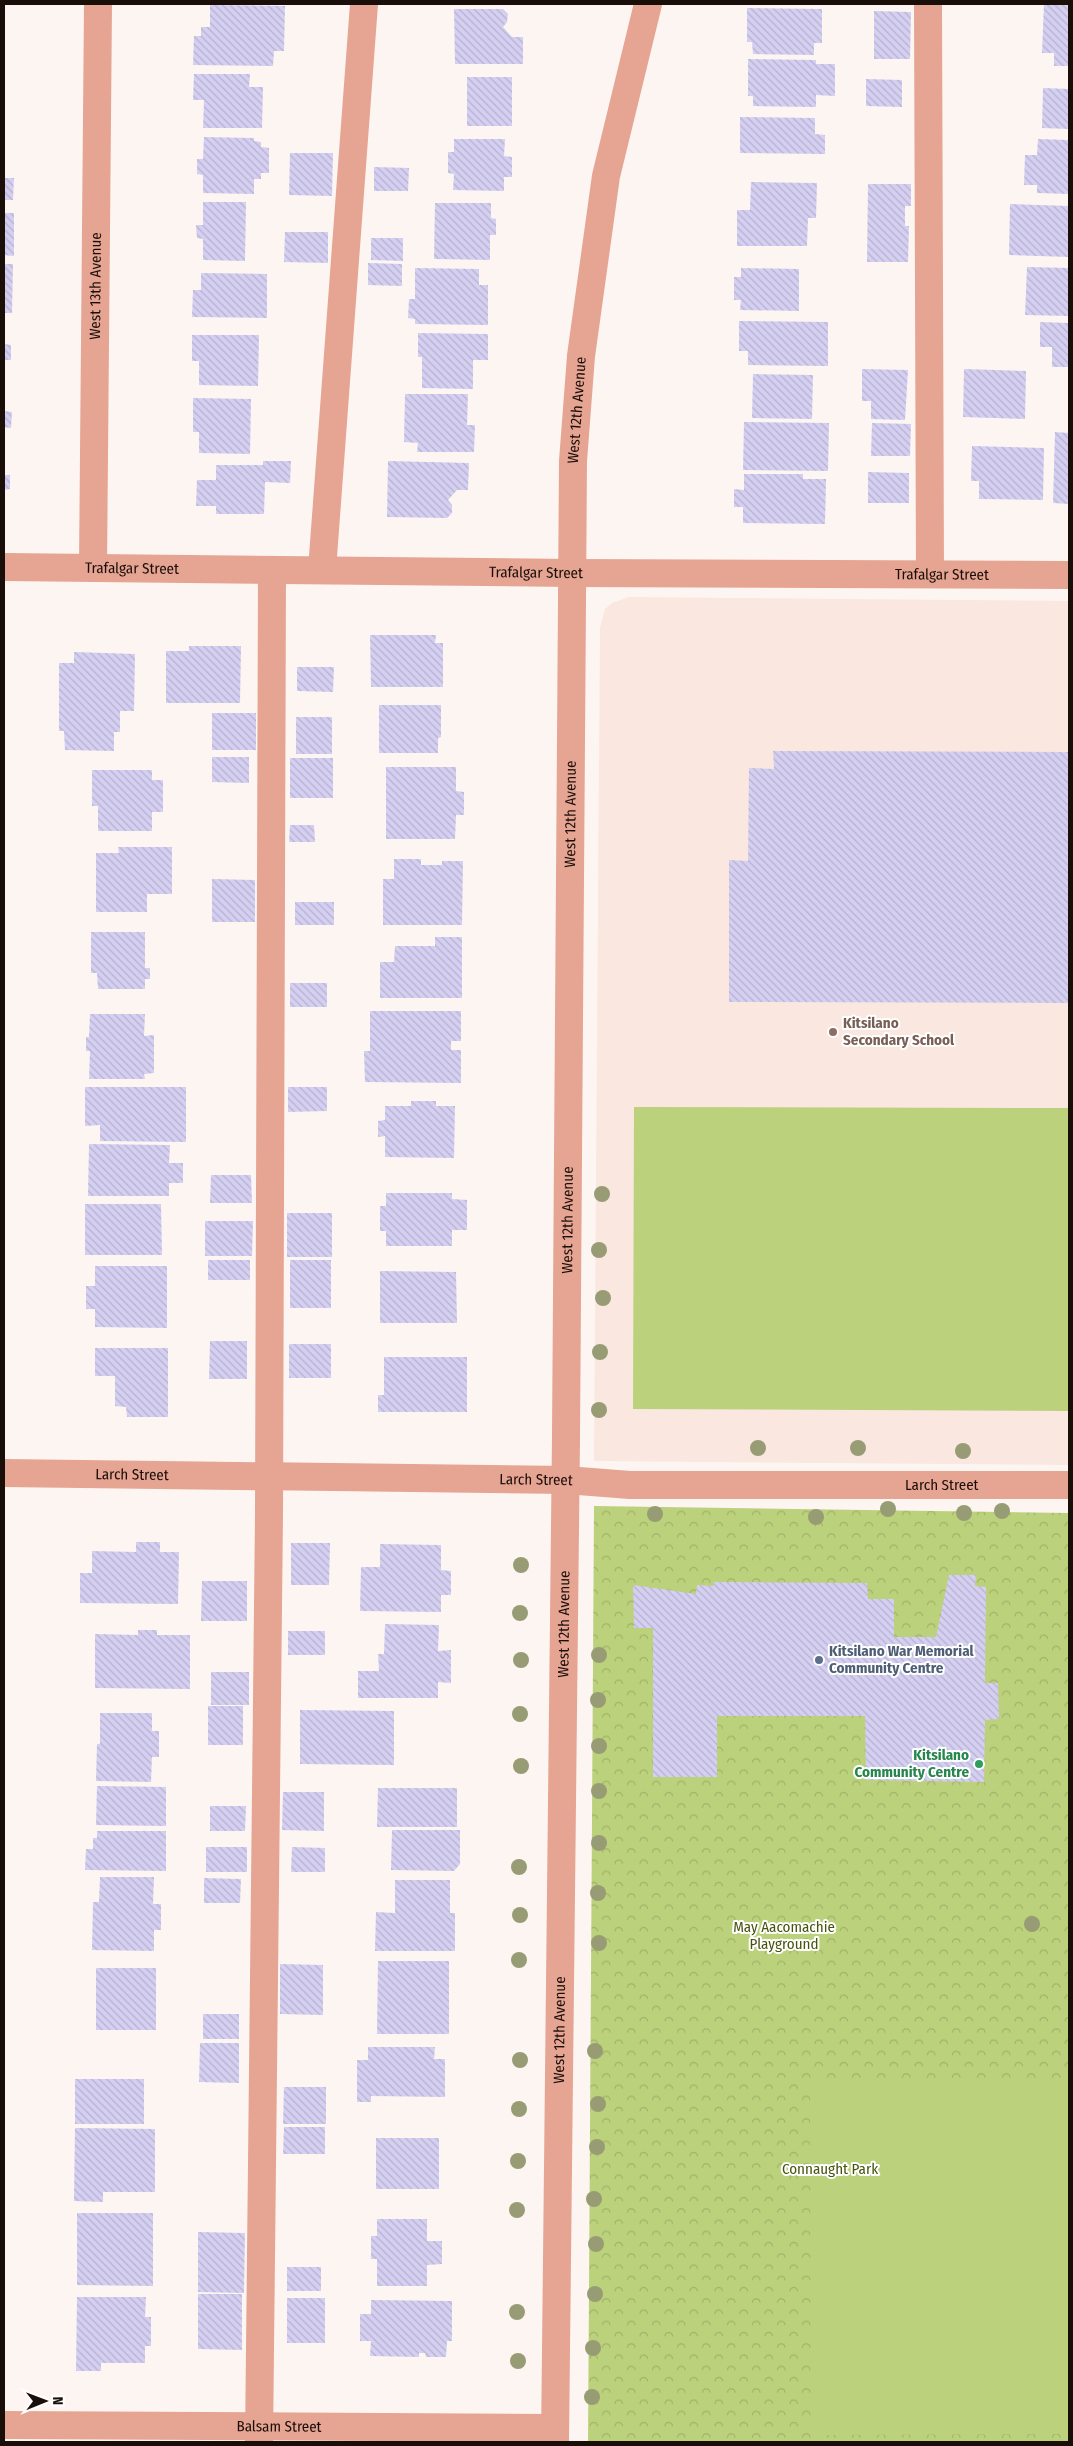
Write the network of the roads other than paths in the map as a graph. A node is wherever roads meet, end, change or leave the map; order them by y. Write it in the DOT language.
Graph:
graph roads {
  1 [pos="98,4"];
  2 [pos="364,4"];
  3 [pos="648,4"];
  4 [pos="928,4"];
  5 [pos="4,567"];
  6 [pos="93,568"];
  7 [pos="272,570"];
  8 [pos="322,570"];
  9 [pos="572,573"];
  10 [pos="930,574"];
  11 [pos="1069,575"];
  12 [pos="4,1473"];
  13 [pos="269,1475"];
  14 [pos="566,1480"];
  15 [pos="1069,1485"];
  16 [pos="4,2425"];
  17 [pos="259,2435"];
  18 [pos="555,2435"];
  1 -- 6 [label="street, West 13th Avenue"];
  2 -- 8 [label="street"];
  3 -- 9 [label="street, West 12th Avenue"];
  4 -- 10 [label="street"];
  5 -- 6 [label="street, Trafalgar Street"];
  6 -- 7 [label="street, Trafalgar Street"];
  7 -- 8 [label="street, Trafalgar Street"];
  7 -- 13 [label="street"];
  8 -- 9 [label="street, Trafalgar Street"];
  9 -- 10 [label="street, Trafalgar Street"];
  9 -- 14 [label="street, West 12th Avenue"];
  10 -- 11 [label="street, Trafalgar Street"];
  12 -- 13 [label="street, Larch Street"];
  13 -- 14 [label="street, Larch Street"];
  13 -- 17 [label="street"];
  14 -- 15 [label="street, Larch Street"];
  14 -- 18 [label="street, West 12th Avenue"];
  16 -- 17 [label="street, Balsam Street"];
  17 -- 18 [label="street, Balsam Street"];
}
